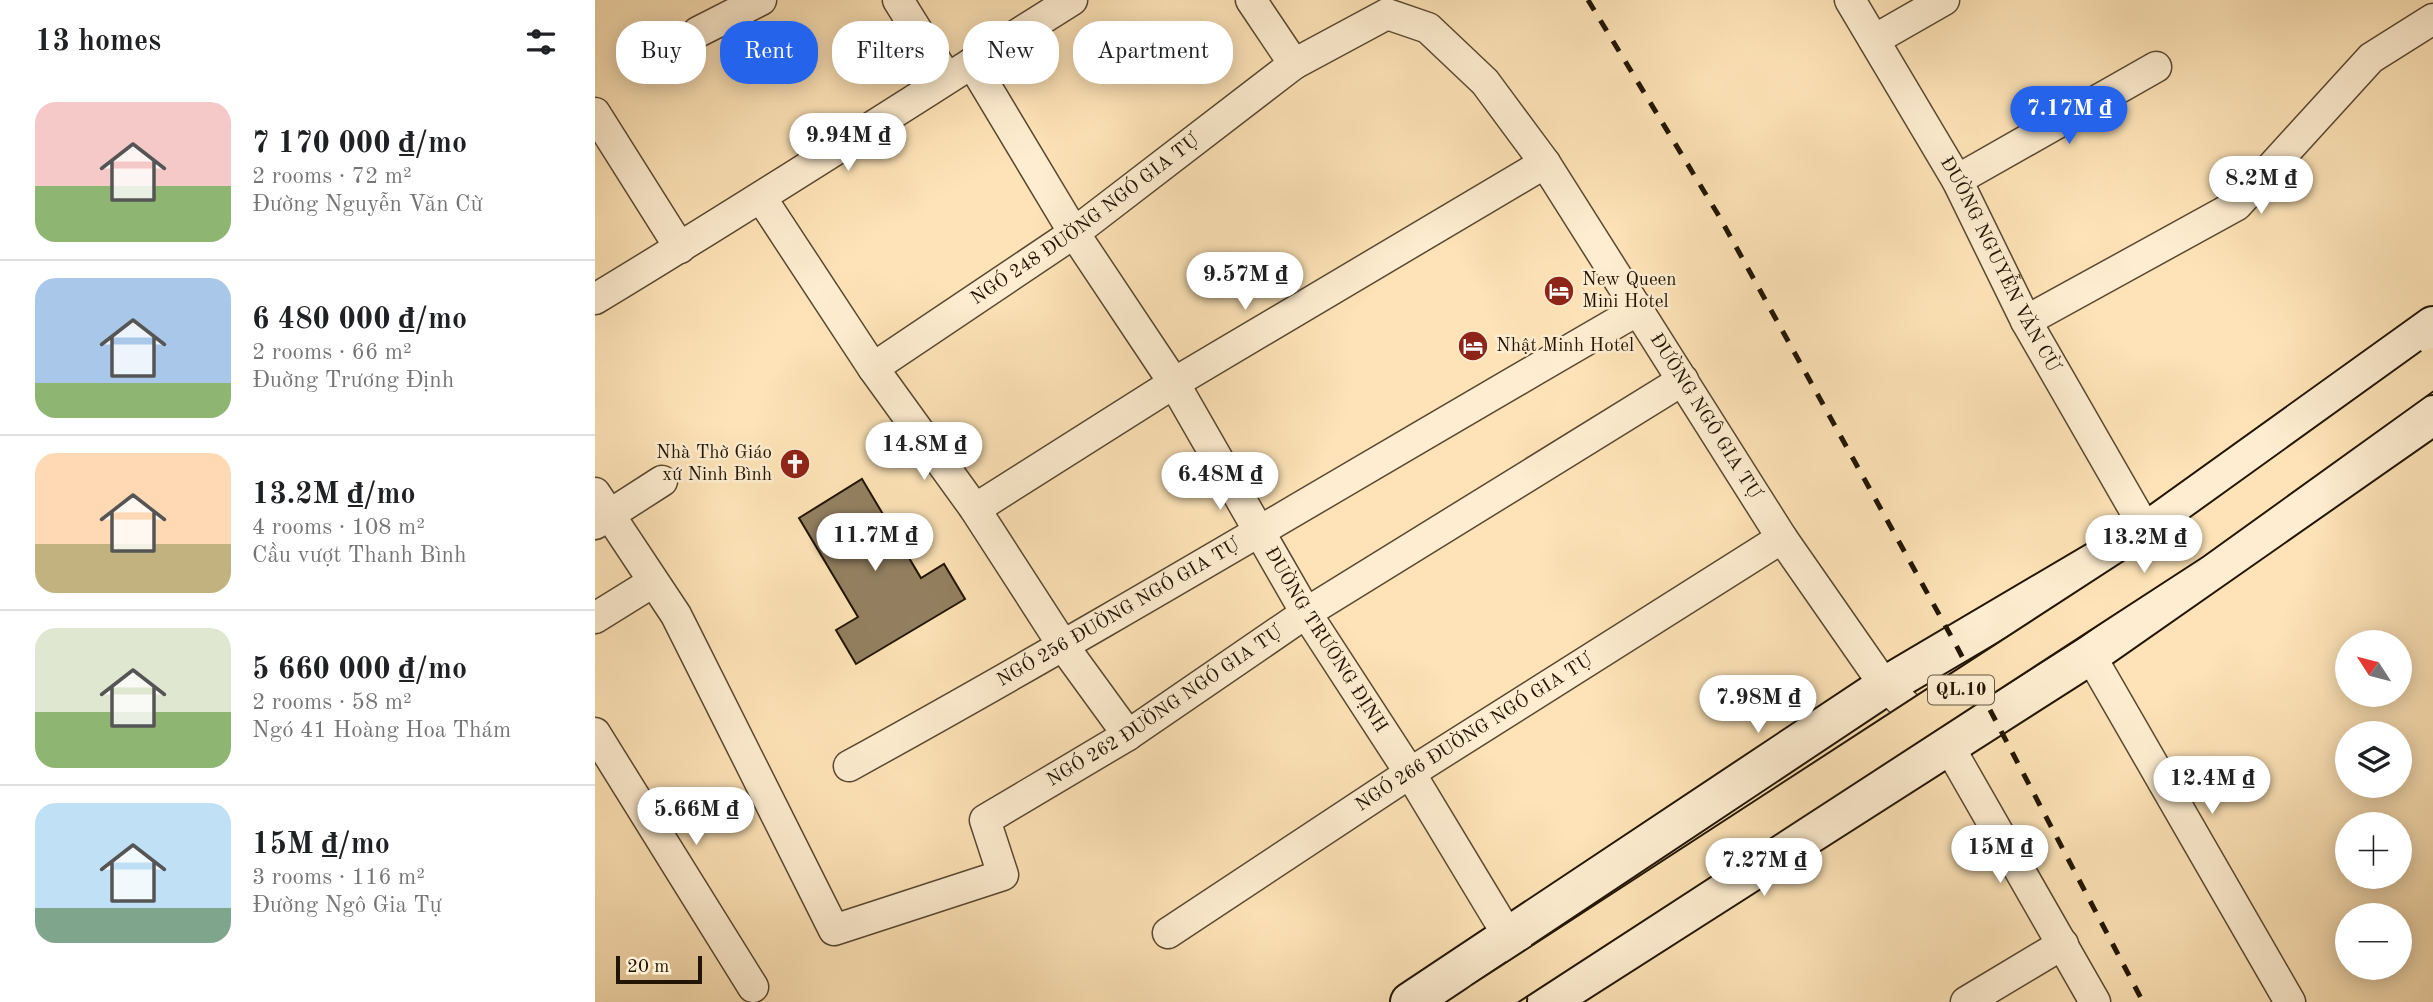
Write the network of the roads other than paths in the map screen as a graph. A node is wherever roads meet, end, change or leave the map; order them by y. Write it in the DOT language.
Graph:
graph roads {
  1 [pos="761,0"];
  2 [pos="898,0"];
  3 [pos="1072,0"];
  4 [pos="1251,0"];
  5 [pos="1850,0"];
  6 [pos="1944,0"];
  7 [pos="2433,19"];
  8 [pos="911,21"];
  9 [pos="1039,21"];
  10 [pos="706,28"];
  11 [pos="1874,40"];
  12 [pos="1294,64"];
  13 [pos="2156,68"];
  14 [pos="935,84"];
  15 [pos="985,84"];
  16 [pos="595,113"];
  17 [pos="1545,163"];
  18 [pos="1957,180"];
  19 [pos="762,199"];
  20 [pos="1074,233"];
  21 [pos="680,248"];
  22 [pos="595,299"];
  23 [pos="1640,309"];
  24 [pos="2027,321"];
  25 [pos="2433,326"];
  26 [pos="873,368"];
  27 [pos="2433,368"];
  28 [pos="1683,380"];
  29 [pos="1174,383"];
  30 [pos="2433,415"];
  31 [pos="661,481"];
  32 [pos="975,509"];
  33 [pos="600,511"];
  34 [pos="1259,529"];
  35 [pos="2146,532"];
  36 [pos="1782,538"];
  37 [pos="653,582"];
  38 [pos="2185,592"];
  39 [pos="1305,613"];
  40 [pos="595,618"];
  41 [pos="1065,647"];
  42 [pos="2090,655"];
  43 [pos="1885,686"];
  44 [pos="595,733"];
  45 [pos="1128,735"];
  46 [pos="1948,745"];
  47 [pos="849,766"];
  48 [pos="1409,772"];
  49 [pos="1168,933"];
  50 [pos="1510,936"];
  51 [pos="2063,944"];
  52 [pos="753,987"];
  53 [pos="1410,1002"];
  54 [pos="1482,1002"];
  55 [pos="1548,1002"];
  56 [pos="1966,1002"];
  57 [pos="2095,1002"];
  58 [pos="2290,1002"];
  1 -- 10 [label="street"];
  2 -- 8 [label="street"];
  3 -- 9 [label="street"];
  4 -- 12 [label="street"];
  5 -- 11 [label="street, ĐƯỜNG NGUYỄN VĂN CỪ"];
  6 -- 11 [label="street"];
  7 -- 24 [label="street"];
  11 -- 18 [label="street, ĐƯỜNG NGUYỄN VĂN CỪ"];
  12 -- 17 [label="street, ĐƯỜNG NGÔ GIA TỰ"];
  12 -- 20 [label="street, NGÓ 248 ĐUỜNG NGÓ GIA TỰ"];
  13 -- 18 [label="street"];
  14 -- 19 [label="street"];
  15 -- 20 [label="street, ĐUỜNG TRƯƠNG ĐỊNH"];
  16 -- 21 [label="street"];
  17 -- 23 [label="street, ĐƯỜNG NGÔ GIA TỰ"];
  17 -- 29 [label="street"];
  18 -- 24 [label="street, ĐƯỜNG NGUYỄN VĂN CỪ"];
  19 -- 21 [label="street"];
  19 -- 26 [label="street"];
  20 -- 26 [label="street, NGÓ 248 ĐUỜNG NGÓ GIA TỰ"];
  20 -- 29 [label="street, ĐUỜNG TRƯƠNG ĐỊNH"];
  21 -- 22 [label="street"];
  23 -- 28 [label="street, ĐƯỜNG NGÔ GIA TỰ"];
  23 -- 34 [label="street, NGÓ 256 ĐUỜNG NGÓ GIA TỰ"];
  24 -- 35 [label="street, ĐƯỜNG NGUYỄN VĂN CỪ"];
  25 -- 35 [label="main road"];
  26 -- 32 [label="street"];
  27 -- 54 [label="highway, QL.10, bridge"];
  28 -- 36 [label="street, ĐƯỜNG NGÔ GIA TỰ"];
  28 -- 39 [label="street, NGÓ 262 ĐUỜNG NGÓ GIA TỰ"];
  29 -- 32 [label="street"];
  29 -- 34 [label="street, ĐUỜNG TRƯƠNG ĐỊNH"];
  30 -- 38 [label="main road"];
  31 -- 33 [label="street"];
  32 -- 41 [label="street"];
  33 -- 37 [label="street"];
  34 -- 39 [label="street, ĐUỜNG TRƯƠNG ĐỊNH"];
  34 -- 41 [label="street, NGÓ 256 ĐUỜNG NGÓ GIA TỰ"];
  35 -- 38 [label="street, ĐƯỜNG NGUYỄN VĂN CỪ"];
  35 -- 43 [label="main road"];
  36 -- 43 [label="street, ĐƯỜNG NGÔ GIA TỰ"];
  36 -- 48 [label="street, NGÓ 266 ĐUỜNG NGÓ GIA TỰ"];
  37 -- 40 [label="street"];
  37 -- 45 [label="street, NGÓ 262 ĐUỜNG NGÓ GIA TỰ"];
  38 -- 42 [label="main road"];
  39 -- 45 [label="street, NGÓ 262 ĐUỜNG NGÓ GIA TỰ"];
  39 -- 48 [label="street, ĐUỜNG TRƯƠNG ĐỊNH"];
  41 -- 45 [label="street"];
  41 -- 47 [label="street, NGÓ 256 ĐUỜNG NGÓ GIA TỰ"];
  42 -- 46 [label="main road"];
  42 -- 58 [label="street"];
  43 -- 46 [label="street, ĐƯỜNG NGÔ GIA TỰ"];
  43 -- 50 [label="main road"];
  44 -- 52 [label="street"];
  46 -- 51 [label="street, ĐƯỜNG NGÔ GIA TỰ"];
  46 -- 55 [label="main road"];
  48 -- 49 [label="street, NGÓ 266 ĐUỜNG NGÓ GIA TỰ"];
  48 -- 50 [label="street, ĐUỜNG TRƯƠNG ĐỊNH"];
  50 -- 53 [label="main road"];
  50 -- 55 [label="street, ĐUỜNG TRƯƠNG ĐỊNH"];
  51 -- 56 [label="street"];
  51 -- 57 [label="street, ĐƯỜNG NGÔ GIA TỰ"];
}
